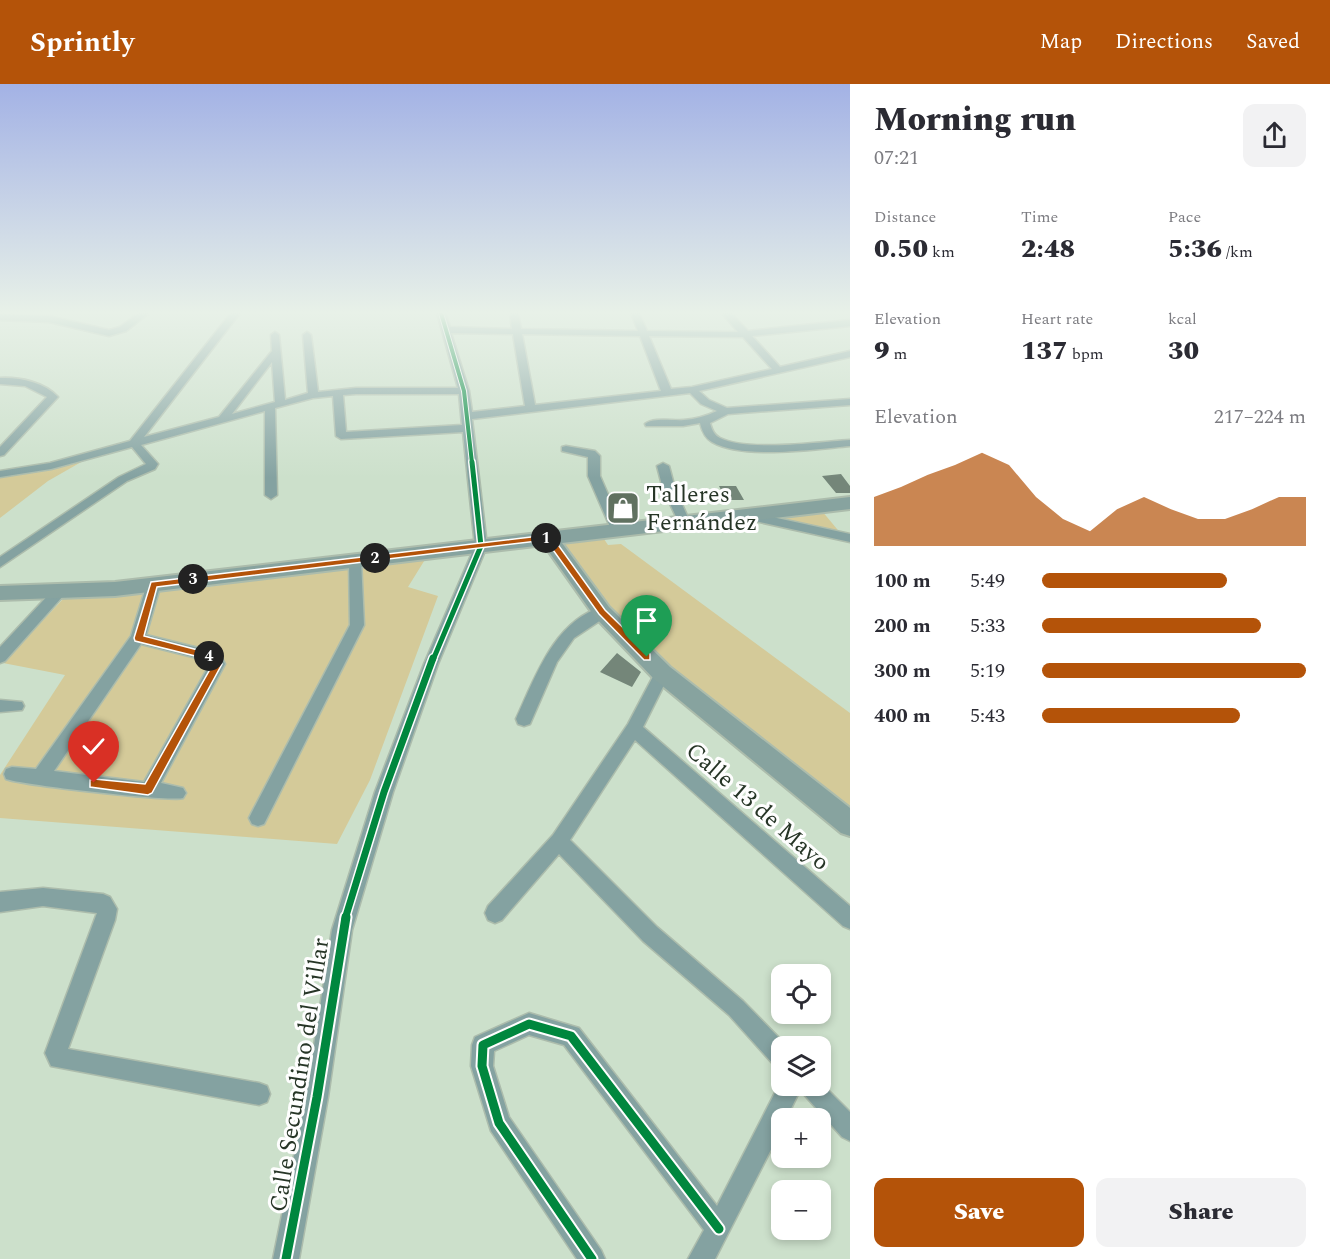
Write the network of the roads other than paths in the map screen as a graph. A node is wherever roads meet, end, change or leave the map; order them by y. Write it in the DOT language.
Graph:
graph roads {
  1 [pos="193,368"];
  2 [pos="263,368"];
  3 [pos="276,368"];
  4 [pos="310,368"];
  5 [pos="457,368"];
  6 [pos="523,368"];
  7 [pos="657,368"];
  8 [pos="788,368"];
  9 [pos="778,370"];
  10 [pos="0,381"];
  11 [pos="692,390"];
  12 [pos="464,391"];
  13 [pos="338,392"];
  14 [pos="667,392"];
  15 [pos="313,395"];
  16 [pos="850,402"];
  17 [pos="275,405"];
  18 [pos="530,408"];
  19 [pos="726,411"];
  20 [pos="708,419"];
  21 [pos="222,420"];
  22 [pos="469,422"];
  23 [pos="650,424"];
  24 [pos="134,443"];
  25 [pos="850,443"];
  26 [pos="566,449"];
  27 [pos="0,453"];
  28 [pos="663,466"];
  29 [pos="0,474"];
  30 [pos="271,495"];
  31 [pos="850,503"];
  32 [pos="745,515"];
  33 [pos="684,522"];
  34 [pos="617,529"];
  35 [pos="548,537"];
  36 [pos="850,538"];
  37 [pos="481,546"];
  38 [pos="355,560"];
  39 [pos="0,563"];
  40 [pos="154,584"];
  41 [pos="0,593"];
  42 [pos="58,593"];
  43 [pos="602,612"];
  44 [pos="138,638"];
  45 [pos="0,657"];
  46 [pos="662,673"];
  47 [pos="524,718"];
  48 [pos="634,729"];
  49 [pos="12,774"];
  50 [pos="40,777"];
  51 [pos="148,790"];
  52 [pos="177,793"];
  53 [pos="258,818"];
  54 [pos="850,824"];
  55 [pos="559,841"];
  56 [pos="0,902"];
  57 [pos="495,913"];
  58 [pos="850,919"];
  59 [pos="771,1045"];
  60 [pos="259,1094"];
  61 [pos="785,1096"];
  62 [pos="819,1096"];
  63 [pos="850,1129"];
  64 [pos="719,1229"];
  65 [pos="286,1259"];
  66 [pos="592,1259"];
  67 [pos="701,1259"];
  1 -- 24 [label="street"];
  2 -- 21 [label="street"];
  3 -- 17 [label="street"];
  4 -- 15 [label="street"];
  5 -- 12 [label="street, Calle Secundino del Villar"];
  6 -- 18 [label="street"];
  7 -- 14 [label="street"];
  8 -- 9 [label="street"];
  9 -- 11 [label="street"];
  10 -- 27 [label="street"];
  11 -- 14 [label="street"];
  11 -- 19 [label="street"];
  12 -- 13 [label="street"];
  12 -- 22 [label="street, Calle Secundino del Villar"];
  13 -- 15 [label="street"];
  13 -- 22 [label="street"];
  14 -- 18 [label="street"];
  15 -- 17 [label="street"];
  16 -- 19 [label="street"];
  17 -- 21 [label="street"];
  17 -- 30 [label="street"];
  18 -- 22 [label="street"];
  19 -- 20 [label="street"];
  20 -- 23 [label="street"];
  20 -- 25 [label="street"];
  21 -- 24 [label="street"];
  22 -- 37 [label="street, Calle Secundino del Villar"];
  24 -- 29 [label="street"];
  24 -- 39 [label="street"];
  26 -- 34 [label="street"];
  28 -- 33 [label="street"];
  31 -- 32 [label="main road"];
  32 -- 33 [label="main road"];
  32 -- 36 [label="street"];
  33 -- 34 [label="main road"];
  34 -- 35 [label="main road"];
  35 -- 37 [label="main road"];
  35 -- 43 [label="main road"];
  37 -- 38 [label="main road"];
  37 -- 65 [label="street, Calle Secundino del Villar"];
  38 -- 40 [label="main road"];
  38 -- 53 [label="street"];
  40 -- 42 [label="main road"];
  40 -- 44 [label="street"];
  41 -- 42 [label="main road"];
  42 -- 45 [label="street"];
  43 -- 46 [label="main road"];
  43 -- 47 [label="street"];
  44 -- 50 [label="street"];
  44 -- 51 [label="street"];
  46 -- 48 [label="street"];
  46 -- 54 [label="main road"];
  48 -- 55 [label="street"];
  48 -- 58 [label="street, Calle 13 de Mayo"];
  49 -- 50 [label="street"];
  50 -- 51 [label="street"];
  51 -- 52 [label="street"];
  55 -- 57 [label="street"];
  55 -- 59 [label="street"];
  56 -- 60 [label="street"];
  61 -- 64 [label="street"];
  62 -- 63 [label="street"];
  64 -- 66 [label="street"];
  64 -- 67 [label="street"];
}
